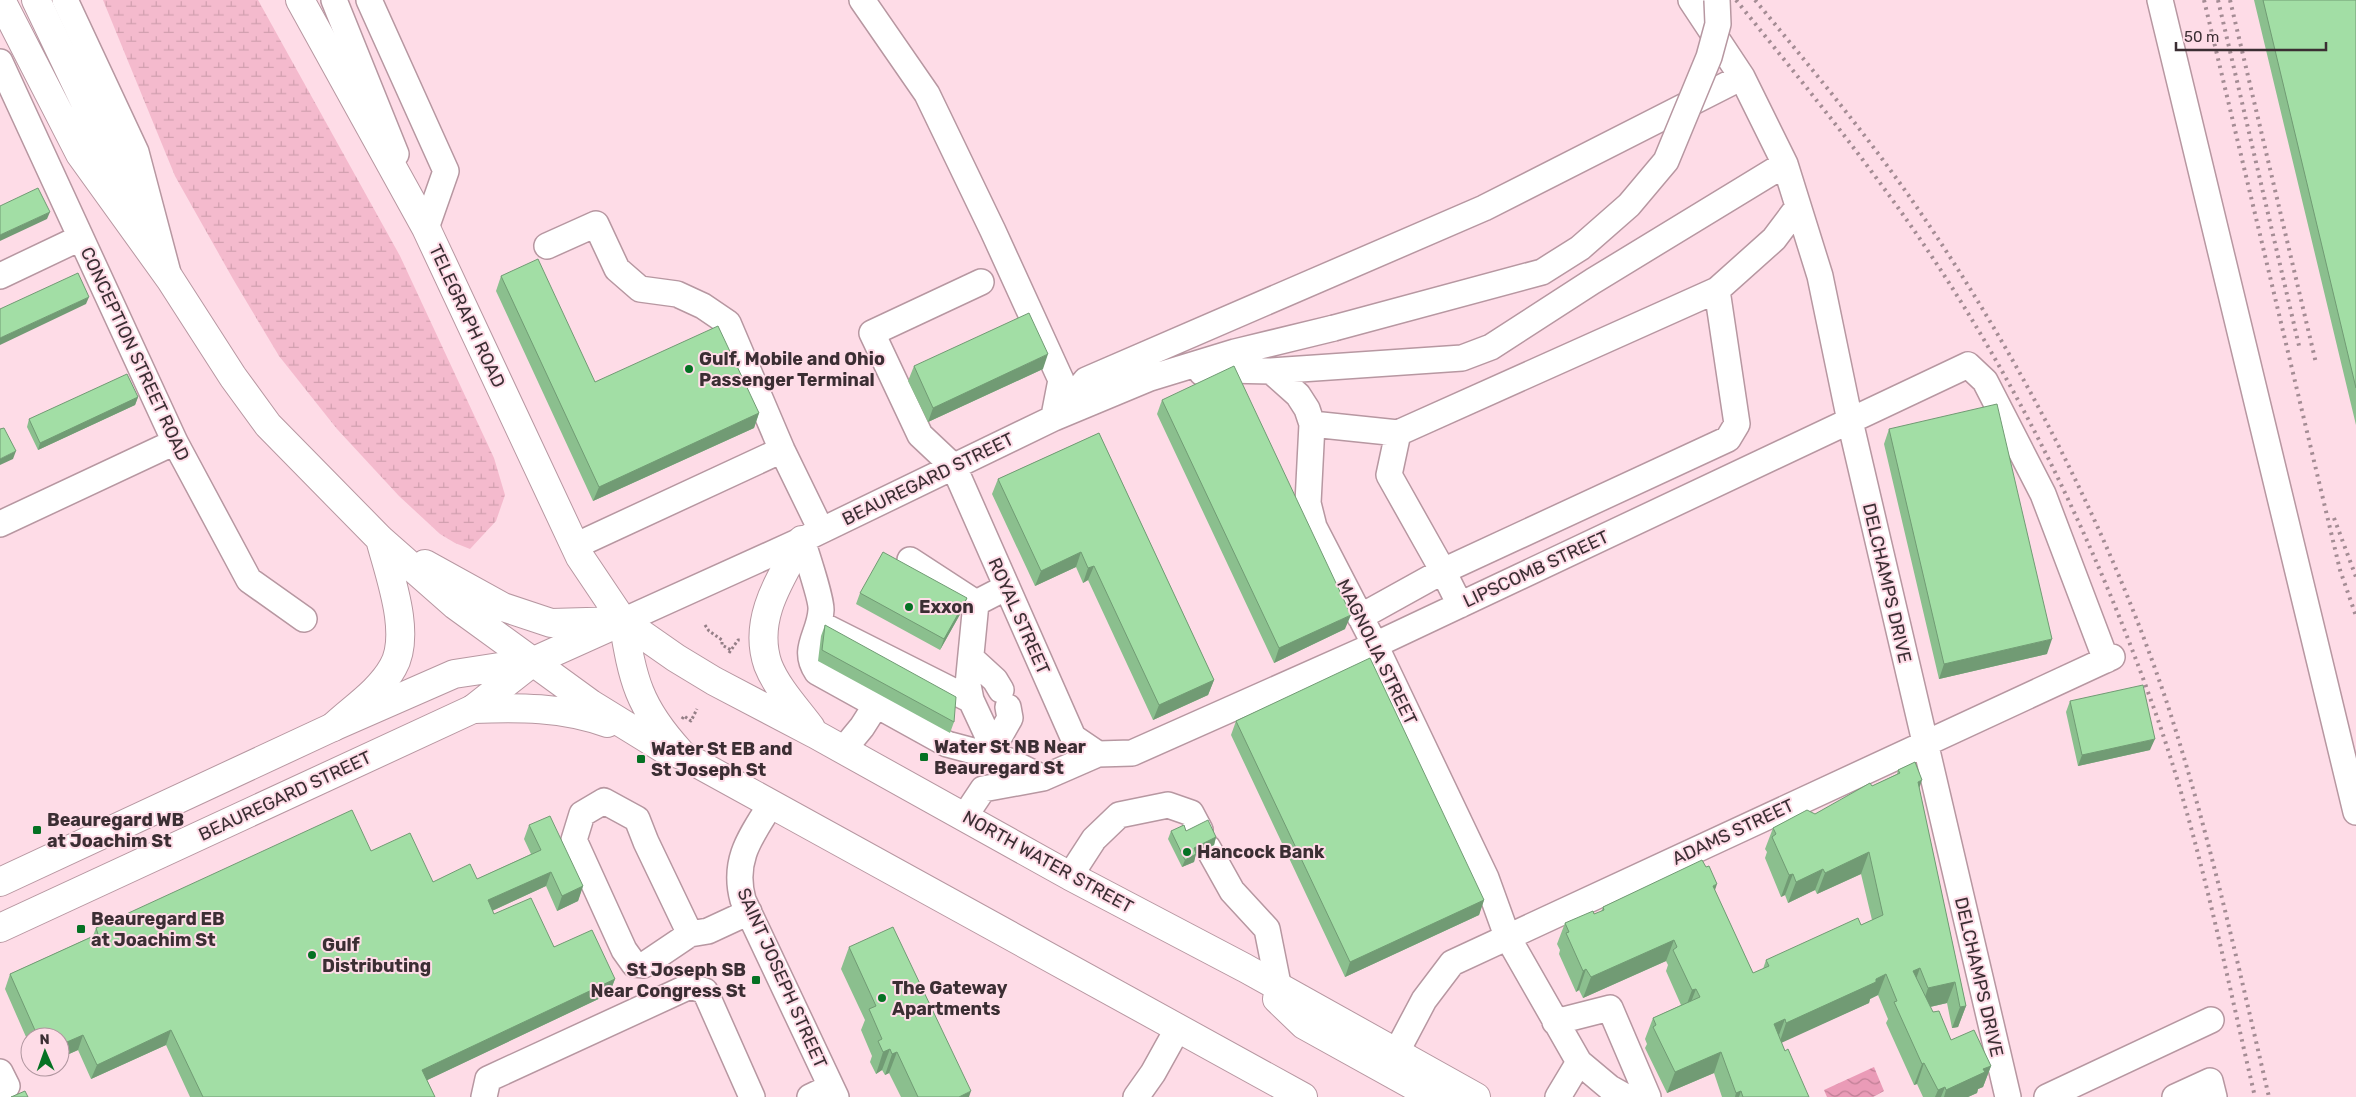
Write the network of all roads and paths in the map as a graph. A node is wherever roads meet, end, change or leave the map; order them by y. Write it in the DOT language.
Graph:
graph roads {
  1 [pos="1,0"];
  2 [pos="36,0"];
  3 [pos="65,0"];
  4 [pos="300,0"];
  5 [pos="334,0"];
  6 [pos="368,0"];
  7 [pos="862,0"];
  8 [pos="1691,0"];
  9 [pos="1717,0"];
  10 [pos="2160,0"];
  11 [pos="0,62"];
  12 [pos="1742,77"];
  13 [pos="1785,164"];
  14 [pos="1798,207"];
  15 [pos="426,228"];
  16 [pos="80,238"];
  17 [pos="547,246"];
  18 [pos="0,276"];
  19 [pos="170,279"];
  20 [pos="981,282"];
  21 [pos="1716,290"];
  22 [pos="1271,370"];
  23 [pos="1150,378"];
  24 [pos="1054,418"];
  25 [pos="1850,421"];
  26 [pos="1312,424"];
  27 [pos="1398,433"];
  28 [pos="175,442"];
  29 [pos="782,450"];
  30 [pos="1686,458"];
  31 [pos="954,467"];
  32 [pos="1703,490"];
  33 [pos="1559,517"];
  34 [pos="0,524"];
  35 [pos="811,535"];
  36 [pos="380,539"];
  37 [pos="575,546"];
  38 [pos="1576,550"];
  39 [pos="910,560"];
  40 [pos="1443,571"];
  41 [pos="1006,587"];
  42 [pos="976,602"];
  43 [pos="1460,605"];
  44 [pos="1360,617"];
  45 [pos="304,619"];
  46 [pos="623,621"];
  47 [pos="818,623"];
  48 [pos="705,625"];
  49 [pos="748,640"];
  50 [pos="1374,645"];
  51 [pos="971,658"];
  52 [pos="2109,658"];
  53 [pos="534,661"];
  54 [pos="874,699"];
  55 [pos="971,700"];
  56 [pos="922,704"];
  57 [pos="473,709"];
  58 [pos="697,709"];
  59 [pos="679,724"];
  60 [pos="333,727"];
  61 [pos="636,734"];
  62 [pos="815,734"];
  63 [pos="1924,744"];
  64 [pos="843,750"];
  65 [pos="995,753"];
  66 [pos="1098,754"];
  67 [pos="684,756"];
  68 [pos="1043,778"];
  69 [pos="771,804"];
  70 [pos="2356,812"];
  71 [pos="965,816"];
  72 [pos="43,862"];
  73 [pos="1070,876"];
  74 [pos="0,882"];
  75 [pos="0,895"];
  76 [pos="749,912"];
  77 [pos="0,928"];
  78 [pos="690,934"];
  79 [pos="1507,936"];
  80 [pos="1245,968"];
  81 [pos="1279,989"];
  82 [pos="2212,1020"];
  83 [pos="1554,1022"];
  84 [pos="1178,1028"];
  85 [pos="1396,1053"];
  86 [pos="1579,1062"];
  87 [pos="0,1072"];
  88 [pos="2212,1089"];
  89 [pos="0,1090"];
  90 [pos="826,1094"];
  91 [pos="2056,1095"];
  92 [pos="484,1096"];
  93 [pos="752,1097"];
  94 [pos="1136,1097"];
  95 [pos="1303,1097"];
  96 [pos="1434,1097"];
  97 [pos="1476,1097"];
  98 [pos="1558,1097"];
  99 [pos="1626,1097"];
  100 [pos="1648,1097"];
  101 [pos="2008,1097"];
  102 [pos="2175,1097"];
  1 -- 19 [label="main road"];
  2 -- 19 [label="main road"];
  3 -- 19 [label="street"];
  4 -- 15 [label="main road"];
  5 -- 15 [label="street, TELEGRAPH ROAD"];
  6 -- 15 [label="street"];
  7 -- 24 [label="street"];
  8 -- 12 [label="street, DELCHAMPS DRIVE"];
  9 -- 23 [label="street, BEAUREGARD STREET, bridge"];
  10 -- 70 [label="street"];
  11 -- 16 [label="street, CONCEPTION STREET ROAD"];
  12 -- 13 [label="street, DELCHAMPS DRIVE"];
  12 -- 24 [label="street"];
  13 -- 14 [label="street, DELCHAMPS DRIVE"];
  13 -- 22 [label="street"];
  14 -- 21 [label="street"];
  14 -- 25 [label="street, DELCHAMPS DRIVE"];
  15 -- 37 [label="main road, TELEGRAPH ROAD"];
  16 -- 18 [label="street"];
  16 -- 28 [label="street, CONCEPTION STREET ROAD"];
  17 -- 29 [label="street"];
  19 -- 36 [label="main road"];
  20 -- 31 [label="street"];
  21 -- 27 [label="street"];
  21 -- 30 [label="street"];
  22 -- 23 [label="street"];
  22 -- 26 [label="street, MAGNOLIA STREET"];
  23 -- 24 [label="street, BEAUREGARD STREET"];
  24 -- 31 [label="street, BEAUREGARD STREET"];
  25 -- 32 [label="street, LIPSCOMB STREET"];
  25 -- 52 [label="street, LIPSCOMB STREET"];
  25 -- 63 [label="street, DELCHAMPS DRIVE"];
  26 -- 27 [label="street"];
  26 -- 44 [label="street, MAGNOLIA STREET"];
  27 -- 40 [label="street"];
  28 -- 34 [label="street"];
  28 -- 45 [label="street, CONCEPTION STREET ROAD"];
  29 -- 35 [label="street"];
  29 -- 37 [label="street"];
  30 -- 32 [label="street"];
  30 -- 33 [label="street"];
  31 -- 35 [label="street, BEAUREGARD STREET"];
  31 -- 41 [label="street, ROYAL STREET"];
  32 -- 38 [label="street, LIPSCOMB STREET"];
  33 -- 38 [label="street"];
  33 -- 40 [label="street"];
  35 -- 46 [label="street, BEAUREGARD STREET"];
  35 -- 47 [label="street"];
  35 -- 62 [label="main road"];
  36 -- 46 [label="main road"];
  36 -- 53 [label="main road"];
  36 -- 60 [label="main road"];
  37 -- 46 [label="main road, TELEGRAPH ROAD"];
  38 -- 43 [label="street, LIPSCOMB STREET"];
  39 -- 42 [label="street"];
  40 -- 43 [label="street"];
  40 -- 44 [label="street"];
  41 -- 42 [label="street"];
  41 -- 66 [label="street, ROYAL STREET"];
  42 -- 51 [label="street"];
  43 -- 50 [label="street, LIPSCOMB STREET"];
  44 -- 50 [label="street, MAGNOLIA STREET"];
  46 -- 53 [label="main road, BEAUREGARD STREET"];
  46 -- 62 [label="main road, NORTH WATER STREET"];
  46 -- 67 [label="main road"];
  47 -- 54 [label="street"];
  47 -- 56 [label="street"];
  48 -- 49 [label="path"];
  50 -- 66 [label="street, LIPSCOMB STREET"];
  50 -- 79 [label="street, MAGNOLIA STREET"];
  51 -- 55 [label="street"];
  51 -- 65 [label="street"];
  52 -- 63 [label="street, ADAMS STREET"];
  53 -- 57 [label="main road, BEAUREGARD STREET"];
  53 -- 60 [label="main road, BEAUREGARD STREET"];
  53 -- 61 [label="main road"];
  54 -- 56 [label="street"];
  54 -- 64 [label="street"];
  55 -- 56 [label="street"];
  55 -- 65 [label="street"];
  56 -- 65 [label="street"];
  57 -- 61 [label="main road"];
  57 -- 77 [label="main road, BEAUREGARD STREET"];
  58 -- 59 [label="path"];
  60 -- 72 [label="main road, BEAUREGARD STREET"];
  61 -- 67 [label="main road"];
  62 -- 64 [label="main road, NORTH WATER STREET"];
  63 -- 79 [label="street, ADAMS STREET"];
  63 -- 101 [label="street, DELCHAMPS DRIVE"];
  64 -- 71 [label="main road, NORTH WATER STREET"];
  65 -- 68 [label="street"];
  66 -- 68 [label="street"];
  67 -- 69 [label="main road"];
  68 -- 71 [label="street"];
  69 -- 76 [label="street, SAINT JOSEPH STREET"];
  69 -- 84 [label="main road"];
  71 -- 73 [label="main road, NORTH WATER STREET"];
  72 -- 74 [label="main road, BEAUREGARD STREET"];
  72 -- 75 [label="main road"];
  73 -- 80 [label="main road, NORTH WATER STREET"];
  73 -- 81 [label="street"];
  76 -- 78 [label="street"];
  76 -- 90 [label="street, SAINT JOSEPH STREET"];
  78 -- 78 [label="street"];
  79 -- 83 [label="street, MAGNOLIA STREET"];
  79 -- 85 [label="street, ADAMS STREET"];
  80 -- 81 [label="main road, NORTH WATER STREET"];
  80 -- 96 [label="main road"];
  81 -- 85 [label="main road, NORTH WATER STREET"];
  82 -- 91 [label="street"];
  83 -- 86 [label="street, MAGNOLIA STREET"];
  83 -- 100 [label="street"];
  84 -- 94 [label="street"];
  84 -- 95 [label="main road"];
  85 -- 97 [label="main road, NORTH WATER STREET"];
  86 -- 98 [label="street"];
  86 -- 99 [label="street, MAGNOLIA STREET"];
  87 -- 89 [label="street"];
  88 -- 102 [label="street"];
  92 -- 93 [label="street"];
}
